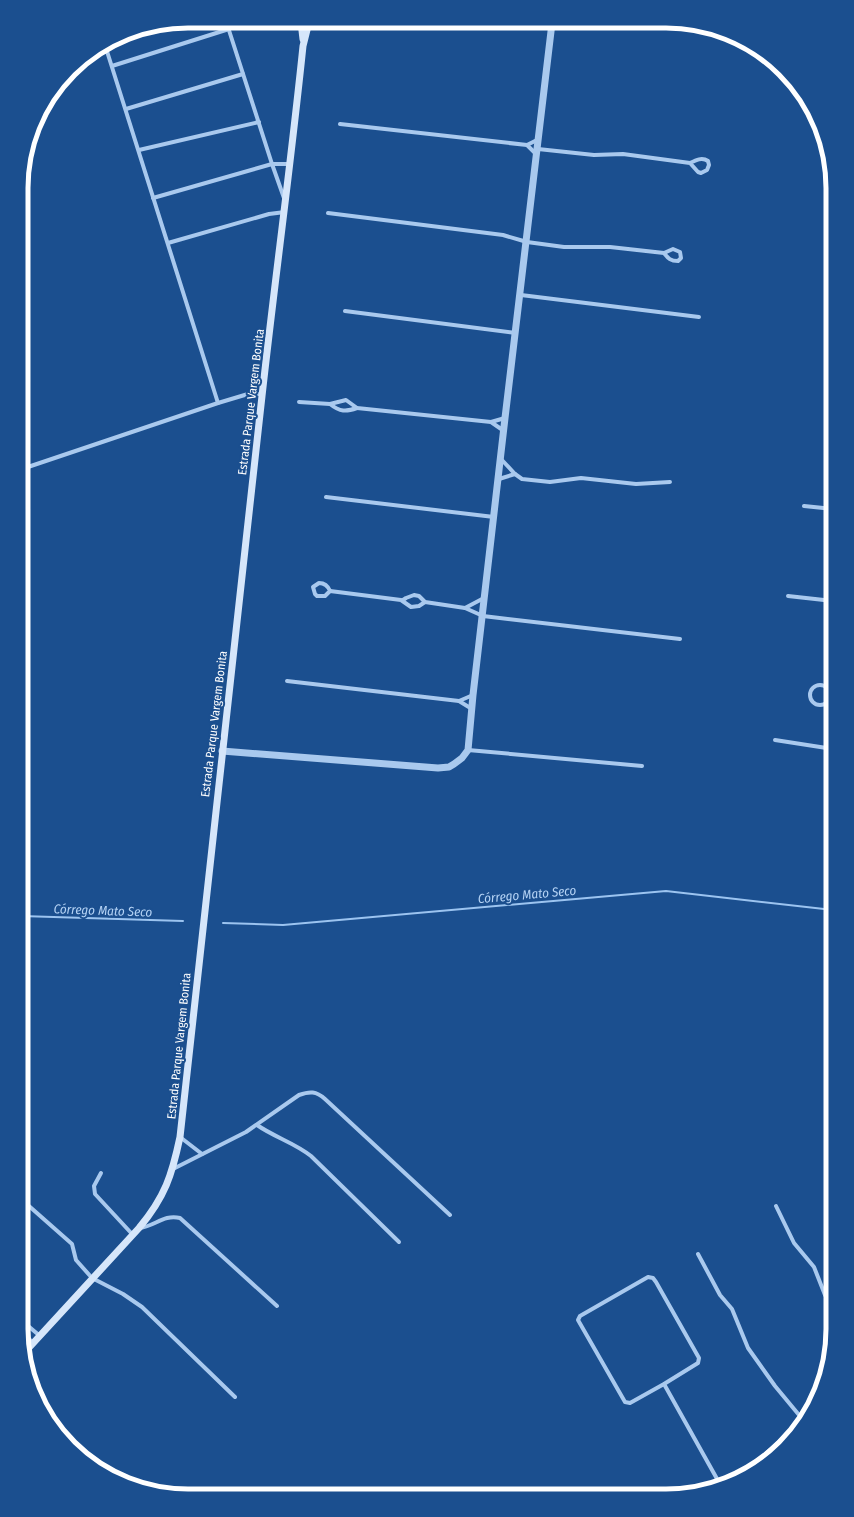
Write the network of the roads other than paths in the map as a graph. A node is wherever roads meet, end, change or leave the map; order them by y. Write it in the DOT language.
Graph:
graph roads {
  1 [pos="302,28"];
  2 [pos="308,28"];
  3 [pos="551,28"];
  4 [pos="229,29"];
  5 [pos="303,46"];
  6 [pos="107,51"];
  7 [pos="103,52"];
  8 [pos="112,66"];
  9 [pos="243,74"];
  10 [pos="126,109"];
  11 [pos="258,122"];
  12 [pos="340,124"];
  13 [pos="539,139"];
  14 [pos="527,145"];
  15 [pos="139,150"];
  16 [pos="537,152"];
  17 [pos="690,163"];
  18 [pos="272,164"];
  19 [pos="290,164"];
  20 [pos="153,198"];
  21 [pos="286,203"];
  22 [pos="285,212"];
  23 [pos="328,213"];
  24 [pos="527,242"];
  25 [pos="168,243"];
  26 [pos="664,253"];
  27 [pos="521,295"];
  28 [pos="344,311"];
  29 [pos="699,317"];
  30 [pos="516,333"];
  31 [pos="262,394"];
  32 [pos="299,402"];
  33 [pos="218,403"];
  34 [pos="330,404"];
  35 [pos="357,408"];
  36 [pos="505,418"];
  37 [pos="490,422"];
  38 [pos="504,431"];
  39 [pos="501,459"];
  40 [pos="28,467"];
  41 [pos="515,474"];
  42 [pos="499,479"];
  43 [pos="670,482"];
  44 [pos="326,497"];
  45 [pos="804,506"];
  46 [pos="826,508"];
  47 [pos="494,517"];
  48 [pos="330,591"];
  49 [pos="788,596"];
  50 [pos="485,598"];
  51 [pos="403,600"];
  52 [pos="826,600"];
  53 [pos="425,602"];
  54 [pos="465,608"];
  55 [pos="483,616"];
  56 [pos="680,639"];
  57 [pos="287,681"];
  58 [pos="826,688"];
  59 [pos="473,695"];
  60 [pos="459,701"];
  61 [pos="826,702"];
  62 [pos="472,710"];
  63 [pos="775,740"];
  64 [pos="826,748"];
  65 [pos="468,750"];
  66 [pos="222,751"];
  67 [pos="642,766"];
  68 [pos="257,1125"];
  69 [pos="180,1137"];
  70 [pos="202,1154"];
  71 [pos="173,1169"];
  72 [pos="101,1173"];
  73 [pos="28,1204"];
  74 [pos="776,1206"];
  75 [pos="450,1215"];
  76 [pos="139,1228"];
  77 [pos="133,1235"];
  78 [pos="399,1242"];
  79 [pos="698,1254"];
  80 [pos="92,1278"];
  81 [pos="826,1295"];
  82 [pos="277,1306"];
  83 [pos="28,1326"];
  84 [pos="40,1336"];
  85 [pos="28,1338"];
  86 [pos="33,1343"];
  87 [pos="29,1348"];
  88 [pos="664,1384"];
  89 [pos="235,1397"];
  90 [pos="800,1416"];
  91 [pos="718,1481"];
  1 -- 5 [label="main road, Estrada Parque Vargem Bonita"];
  2 -- 5 [label="main road, Estrada Parque Vargem Bonita"];
  3 -- 13 [label="street"];
  4 -- 8 [label="street"];
  4 -- 9 [label="street"];
  5 -- 19 [label="main road, Estrada Parque Vargem Bonita"];
  6 -- 7 [label="street"];
  6 -- 8 [label="street"];
  8 -- 10 [label="street"];
  9 -- 10 [label="street"];
  9 -- 11 [label="street"];
  10 -- 15 [label="street"];
  11 -- 15 [label="street"];
  11 -- 18 [label="street"];
  12 -- 14 [label="street"];
  13 -- 14 [label="street"];
  13 -- 16 [label="street"];
  14 -- 16 [label="street"];
  15 -- 20 [label="street"];
  16 -- 17 [label="street"];
  16 -- 24 [label="street"];
  17 -- 17 [label="street"];
  18 -- 19 [label="street"];
  18 -- 20 [label="street"];
  18 -- 21 [label="street"];
  19 -- 21 [label="main road, Estrada Parque Vargem Bonita"];
  20 -- 25 [label="street"];
  21 -- 22 [label="main road, Estrada Parque Vargem Bonita"];
  22 -- 25 [label="street"];
  22 -- 31 [label="main road, Estrada Parque Vargem Bonita"];
  23 -- 24 [label="street"];
  24 -- 26 [label="street"];
  24 -- 27 [label="street"];
  25 -- 33 [label="street"];
  27 -- 29 [label="street"];
  27 -- 30 [label="street"];
  28 -- 30 [label="street"];
  30 -- 36 [label="street"];
  31 -- 33 [label="street"];
  31 -- 66 [label="main road, Estrada Parque Vargem Bonita"];
  32 -- 34 [label="street"];
  33 -- 40 [label="street"];
  34 -- 35 [label="street"];
  34 -- 35 [label="street"];
  35 -- 37 [label="street"];
  36 -- 37 [label="street"];
  36 -- 38 [label="street"];
  37 -- 38 [label="street"];
  38 -- 39 [label="street"];
  39 -- 41 [label="street"];
  39 -- 42 [label="street"];
  41 -- 42 [label="street"];
  41 -- 43 [label="street"];
  42 -- 47 [label="street"];
  44 -- 47 [label="street"];
  45 -- 46 [label="street"];
  47 -- 50 [label="street"];
  48 -- 51 [label="street"];
  49 -- 52 [label="street"];
  50 -- 54 [label="street"];
  50 -- 55 [label="street"];
  51 -- 53 [label="street"];
  51 -- 53 [label="street"];
  53 -- 54 [label="street"];
  54 -- 55 [label="street"];
  55 -- 56 [label="street"];
  55 -- 59 [label="street"];
  57 -- 60 [label="street"];
  58 -- 61 [label="street"];
  59 -- 60 [label="street"];
  59 -- 62 [label="street"];
  60 -- 62 [label="street"];
  62 -- 65 [label="street"];
  63 -- 64 [label="street"];
  65 -- 66 [label="street"];
  65 -- 67 [label="street"];
  66 -- 69 [label="main road, Estrada Parque Vargem Bonita"];
  68 -- 70 [label="street"];
  68 -- 75 [label="street"];
  68 -- 78 [label="street"];
  69 -- 70 [label="street"];
  69 -- 71 [label="main road, Estrada Parque Vargem Bonita"];
  70 -- 71 [label="street"];
  71 -- 76 [label="main road, Estrada Parque Vargem Bonita"];
  72 -- 77 [label="street"];
  73 -- 80 [label="street"];
  74 -- 81 [label="street"];
  76 -- 77 [label="main road, Estrada Parque Vargem Bonita"];
  76 -- 82 [label="street"];
  77 -- 80 [label="main road, Estrada Parque Vargem Bonita"];
  79 -- 90 [label="street"];
  80 -- 84 [label="main road, Estrada Parque Vargem Bonita"];
  80 -- 89 [label="street"];
  83 -- 84 [label="street"];
  84 -- 86 [label="main road, Estrada Parque Vargem Bonita"];
  85 -- 86 [label="street"];
  86 -- 87 [label="main road, Estrada Parque Vargem Bonita"];
  88 -- 88 [label="street"];
  88 -- 91 [label="street"];
}
